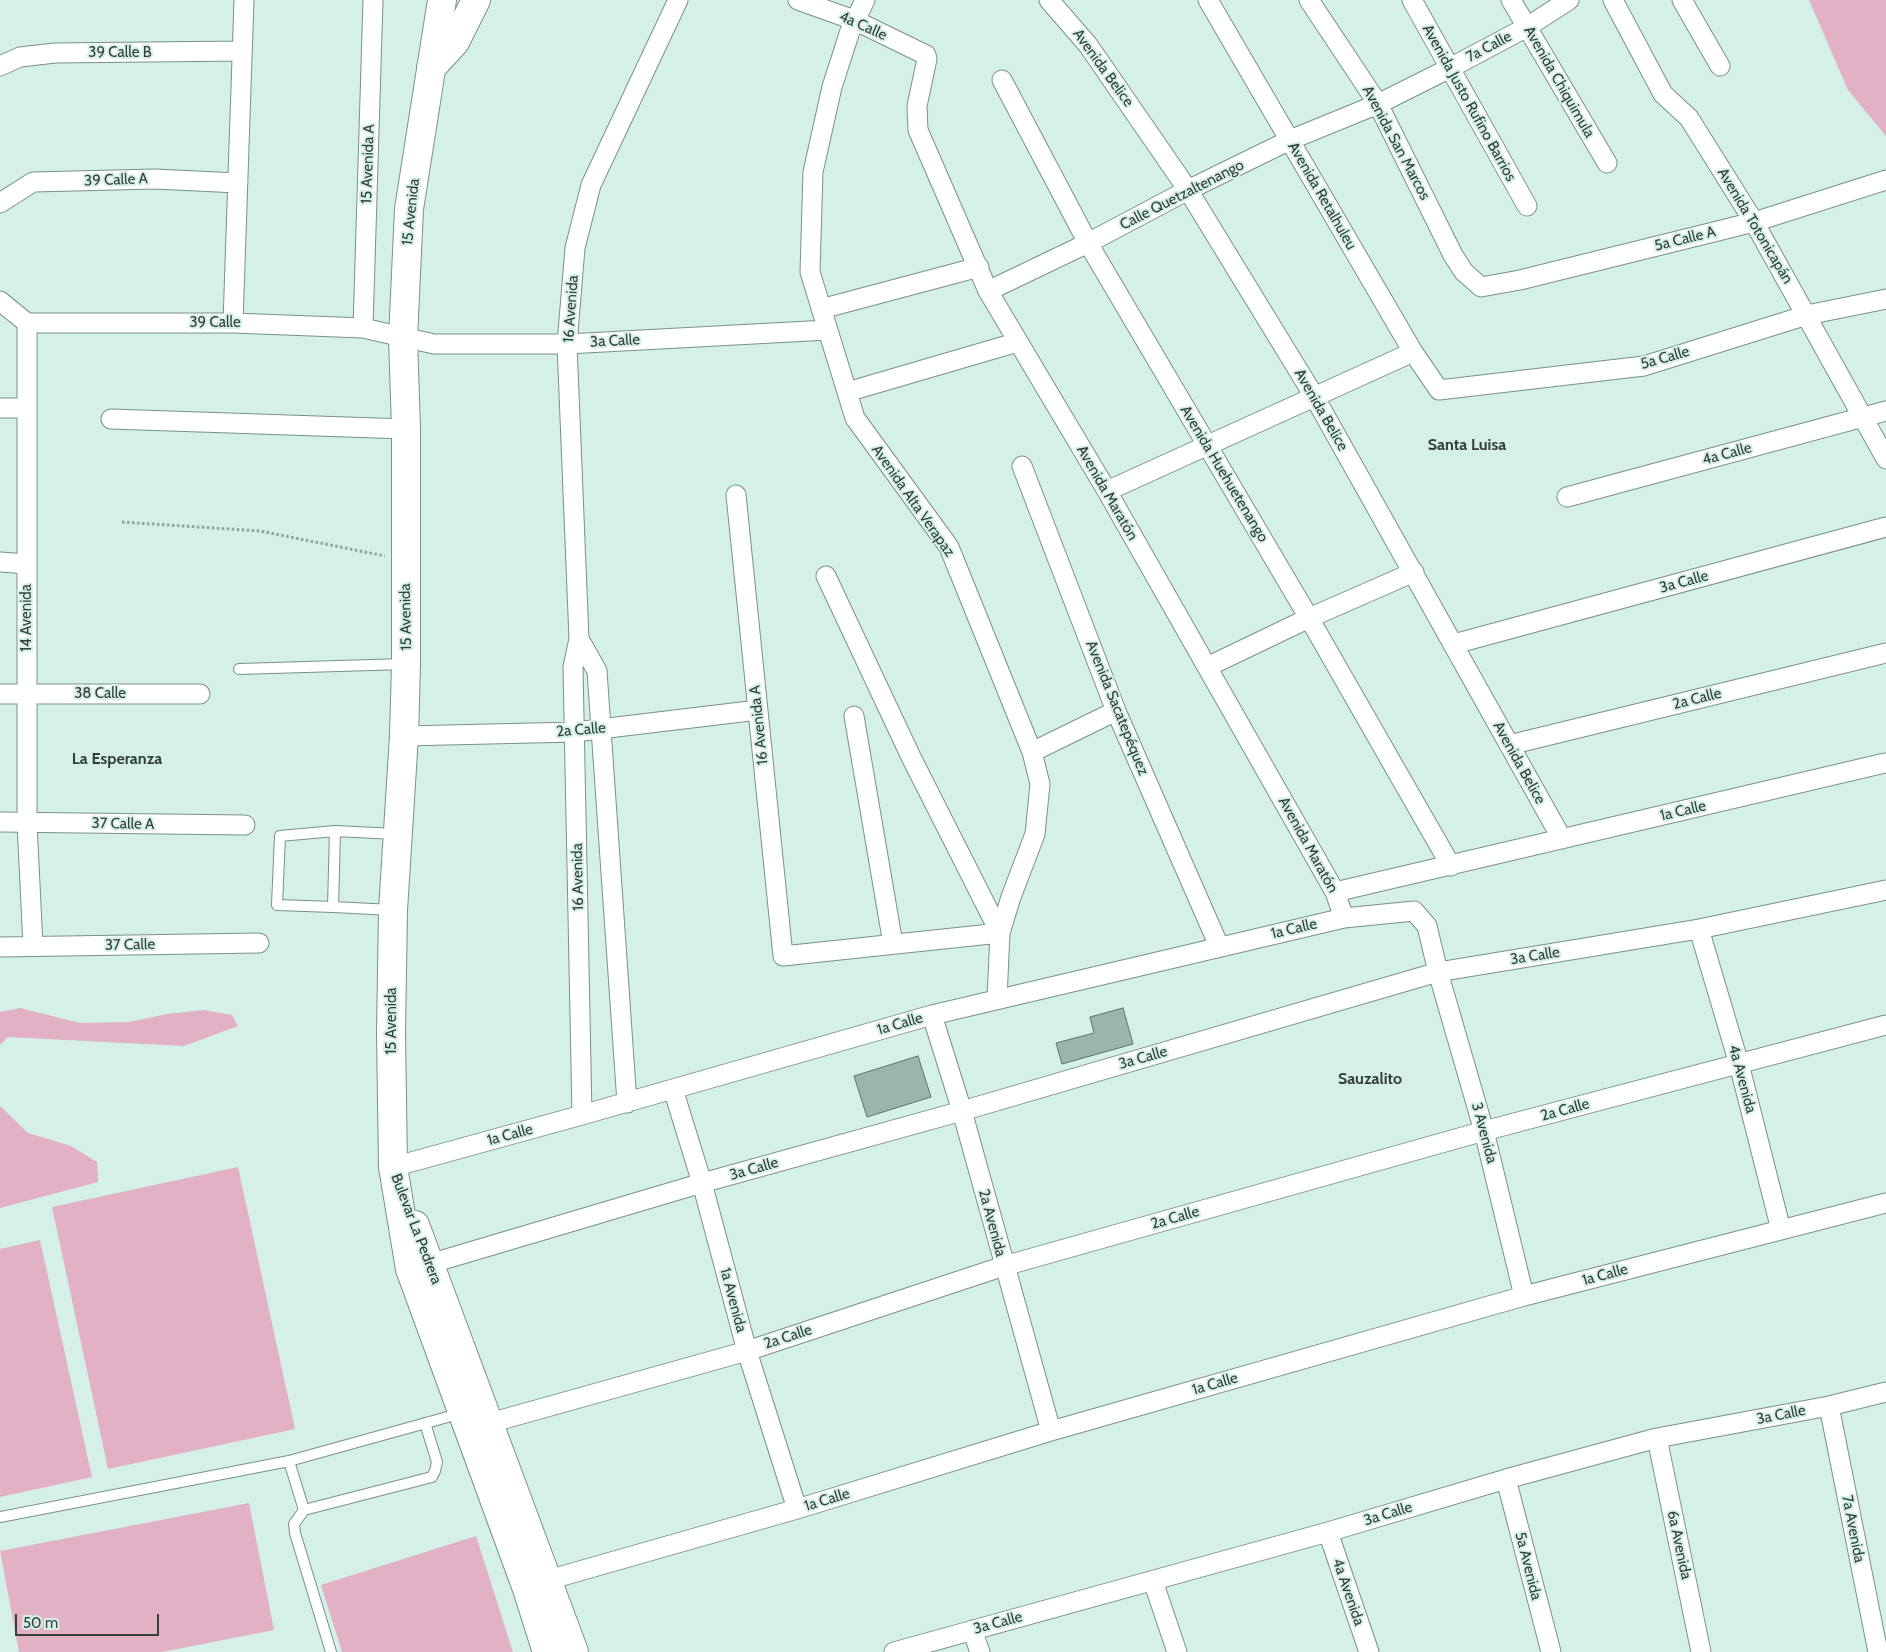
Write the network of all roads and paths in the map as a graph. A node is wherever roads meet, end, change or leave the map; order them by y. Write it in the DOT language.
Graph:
graph roads {
  1 [pos="244,0"];
  2 [pos="373,0"];
  3 [pos="442,0"];
  4 [pos="476,0"];
  5 [pos="678,0"];
  6 [pos="798,0"];
  7 [pos="865,0"];
  8 [pos="1049,0"];
  9 [pos="1208,0"];
  10 [pos="1309,0"];
  11 [pos="1412,0"];
  12 [pos="1511,0"];
  13 [pos="1569,0"];
  14 [pos="1613,0"];
  15 [pos="1682,0"];
  16 [pos="854,20"];
  17 [pos="1527,27"];
  18 [pos="242,51"];
  19 [pos="926,55"];
  20 [pos="0,66"];
  21 [pos="1720,66"];
  22 [pos="431,68"];
  23 [pos="1450,68"];
  24 [pos="1002,80"];
  25 [pos="1378,104"];
  26 [pos="1290,140"];
  27 [pos="1607,163"];
  28 [pos="1886,180"];
  29 [pos="238,183"];
  30 [pos="1188,190"];
  31 [pos="0,203"];
  32 [pos="1527,206"];
  33 [pos="1754,222"];
  34 [pos="1088,244"];
  35 [pos="979,267"];
  36 [pos="1481,286"];
  37 [pos="988,291"];
  38 [pos="1886,299"];
  39 [pos="0,301"];
  40 [pos="821,309"];
  41 [pos="1807,314"];
  42 [pos="233,323"];
  43 [pos="27,324"];
  44 [pos="363,328"];
  45 [pos="828,330"];
  46 [pos="403,338"];
  47 [pos="1018,342"];
  48 [pos="567,344"];
  49 [pos="1413,352"];
  50 [pos="1439,390"];
  51 [pos="847,392"];
  52 [pos="1314,396"];
  53 [pos="0,408"];
  54 [pos="27,408"];
  55 [pos="1886,411"];
  56 [pos="1862,418"];
  57 [pos="111,419"];
  58 [pos="406,429"];
  59 [pos="1207,445"];
  60 [pos="1886,459"];
  61 [pos="1022,466"];
  62 [pos="1107,491"];
  63 [pos="736,495"];
  64 [pos="1567,497"];
  65 [pos="122,522"];
  66 [pos="1886,527"];
  67 [pos="405,560"];
  68 [pos="0,562"];
  69 [pos="27,564"];
  70 [pos="1414,572"];
  71 [pos="826,576"];
  72 [pos="1309,618"];
  73 [pos="579,640"];
  74 [pos="1454,644"];
  75 [pos="1886,653"];
  76 [pos="406,664"];
  77 [pos="1207,666"];
  78 [pos="239,669"];
  79 [pos="0,694"];
  80 [pos="200,694"];
  81 [pos="27,695"];
  82 [pos="758,710"];
  83 [pos="1116,711"];
  84 [pos="854,716"];
  85 [pos="601,729"];
  86 [pos="575,732"];
  87 [pos="404,736"];
  88 [pos="1509,745"];
  89 [pos="1032,752"];
  90 [pos="1886,767"];
  91 [pos="0,822"];
  92 [pos="27,823"];
  93 [pos="245,825"];
  94 [pos="335,831"];
  95 [pos="398,834"];
  96 [pos="1562,839"];
  97 [pos="1450,866"];
  98 [pos="1886,890"];
  99 [pos="1336,892"];
  100 [pos="333,907"];
  101 [pos="394,910"];
  102 [pos="1414,912"];
  103 [pos="1344,918"];
  104 [pos="1699,929"];
  105 [pos="1000,934"];
  106 [pos="260,943"];
  107 [pos="893,944"];
  108 [pos="32,946"];
  109 [pos="1219,946"];
  110 [pos="0,947"];
  111 [pos="1438,972"];
  112 [pos="996,999"];
  113 [pos="932,1015"];
  114 [pos="1886,1025"];
  115 [pos="1739,1064"];
  116 [pos="673,1089"];
  117 [pos="627,1103"];
  118 [pos="962,1111"];
  119 [pos="582,1115"];
  120 [pos="1484,1131"];
  121 [pos="393,1167"];
  122 [pos="702,1183"];
  123 [pos="1886,1203"];
  124 [pos="1781,1230"];
  125 [pos="420,1266"];
  126 [pos="1004,1266"];
  127 [pos="1524,1296"];
  128 [pos="747,1351"];
  129 [pos="1886,1392"];
  130 [pos="1828,1406"];
  131 [pos="474,1421"];
  132 [pos="425,1423"];
  133 [pos="1052,1431"];
  134 [pos="1657,1438"];
  135 [pos="289,1461"];
  136 [pos="1506,1480"];
  137 [pos="798,1509"];
  138 [pos="304,1510"];
  139 [pos="0,1517"];
  140 [pos="1328,1532"];
  141 [pos="548,1580"];
  142 [pos="1154,1581"];
  143 [pos="972,1630"];
  144 [pos="331,1652"];
  145 [pos="548,1652"];
  146 [pos="574,1652"];
  147 [pos="894,1652"];
  148 [pos="980,1652"];
  149 [pos="1177,1652"];
  150 [pos="1369,1652"];
  151 [pos="1551,1652"];
  152 [pos="1701,1652"];
  153 [pos="1878,1652"];
  1 -- 18 [label="street"];
  2 -- 44 [label="street, 15 Avenida A"];
  3 -- 22 [label="main road"];
  4 -- 22 [label="main road"];
  5 -- 48 [label="street, 16 Avenida"];
  6 -- 16 [label="street, 4a Calle"];
  7 -- 16 [label="street, Avenida Alta Verapaz"];
  8 -- 30 [label="street, Avenida Belice"];
  9 -- 26 [label="street, Avenida Retalhuleu"];
  10 -- 25 [label="street, Avenida San Marcos"];
  11 -- 23 [label="street, Avenida Justo Rufino Barrios"];
  12 -- 17 [label="street, Avenida Chiquimula"];
  13 -- 17 [label="street, 7a Calle"];
  14 -- 33 [label="street, Avenida Totonicapán"];
  15 -- 21 [label="street"];
  16 -- 19 [label="street, 4a Calle"];
  16 -- 40 [label="street, Avenida Alta Verapaz"];
  17 -- 23 [label="street, 7a Calle"];
  17 -- 27 [label="street, Avenida Chiquimula"];
  18 -- 20 [label="street, 39 Calle B"];
  18 -- 29 [label="street"];
  19 -- 35 [label="street, Avenida Maratón"];
  22 -- 46 [label="main road, 15 Avenida"];
  23 -- 25 [label="street, 7a Calle"];
  23 -- 32 [label="street, Avenida Justo Rufino Barrios"];
  24 -- 34 [label="street, Avenida Huehuetenango"];
  25 -- 26 [label="street, Calle Quetzaltenango"];
  25 -- 36 [label="street, Avenida San Marcos"];
  26 -- 30 [label="street, Calle Quetzaltenango"];
  26 -- 49 [label="street, Avenida Retalhuleu"];
  28 -- 33 [label="street, 5a Calle A"];
  29 -- 31 [label="street, 39 Calle A"];
  29 -- 42 [label="street"];
  30 -- 34 [label="street, Calle Quetzaltenango"];
  30 -- 52 [label="street, Avenida Belice"];
  33 -- 36 [label="street, 5a Calle A"];
  33 -- 41 [label="street, Avenida Totonicapán"];
  34 -- 37 [label="street, Calle Quetzaltenango"];
  34 -- 59 [label="street, Avenida Huehuetenango"];
  35 -- 37 [label="street, Avenida Maratón"];
  35 -- 40 [label="street"];
  37 -- 47 [label="street, Avenida Maratón"];
  38 -- 41 [label="street, 5a Calle"];
  39 -- 43 [label="street"];
  40 -- 45 [label="street, Avenida Alta Verapaz"];
  41 -- 50 [label="street, 5a Calle"];
  41 -- 56 [label="street, Avenida Totonicapán"];
  42 -- 43 [label="street, 39 Calle"];
  42 -- 44 [label="street, 39 Calle"];
  43 -- 54 [label="street, 14 Avenida"];
  44 -- 46 [label="street, 39 Calle"];
  45 -- 48 [label="street, 3a Calle"];
  45 -- 51 [label="street, Avenida Alta Verapaz"];
  46 -- 48 [label="street, 3a Calle"];
  46 -- 58 [label="main road, 15 Avenida"];
  47 -- 51 [label="street"];
  47 -- 62 [label="street, Avenida Maratón"];
  48 -- 73 [label="street, 16 Avenida"];
  49 -- 50 [label="street, Avenida Retalhuleu"];
  49 -- 52 [label="street"];
  51 -- 89 [label="street, Avenida Alta Verapaz"];
  52 -- 59 [label="street"];
  52 -- 70 [label="street, Avenida Belice"];
  53 -- 54 [label="street"];
  54 -- 69 [label="street, 14 Avenida"];
  55 -- 56 [label="street, 4a Calle"];
  56 -- 60 [label="street, Avenida Totonicapán"];
  56 -- 64 [label="street, 4a Calle"];
  57 -- 58 [label="street"];
  58 -- 67 [label="main road, 15 Avenida"];
  59 -- 62 [label="street"];
  59 -- 72 [label="street, Avenida Huehuetenango"];
  61 -- 83 [label="street, Avenida Sacatepéquez"];
  62 -- 77 [label="street, Avenida Maratón"];
  63 -- 82 [label="street, 16 Avenida A"];
  65 -- 67 [label="path"];
  66 -- 74 [label="street, 3a Calle"];
  67 -- 76 [label="main road, 15 Avenida"];
  68 -- 69 [label="street"];
  69 -- 81 [label="street, 14 Avenida"];
  70 -- 72 [label="street"];
  70 -- 74 [label="street, Avenida Belice"];
  71 -- 105 [label="street"];
  72 -- 77 [label="street"];
  72 -- 97 [label="street, Avenida Huehuetenango"];
  73 -- 85 [label="street, 16 Avenida"];
  73 -- 86 [label="street, 16 Avenida"];
  74 -- 88 [label="street, Avenida Belice"];
  75 -- 88 [label="street, 2a Calle"];
  76 -- 78 [label="lane"];
  76 -- 87 [label="main road, 15 Avenida"];
  77 -- 99 [label="street, Avenida Maratón"];
  79 -- 81 [label="street, 38 Calle"];
  80 -- 81 [label="street, 38 Calle"];
  81 -- 92 [label="street, 14 Avenida"];
  82 -- 85 [label="street, 2a Calle"];
  82 -- 107 [label="street, 16 Avenida A"];
  83 -- 89 [label="street"];
  83 -- 109 [label="street, Avenida Sacatepéquez"];
  84 -- 107 [label="street"];
  85 -- 86 [label="street, 2a Calle"];
  85 -- 117 [label="street, 16 Avenida"];
  86 -- 87 [label="street, 2a Calle"];
  86 -- 119 [label="street, 16 Avenida"];
  87 -- 95 [label="main road, 15 Avenida"];
  88 -- 96 [label="street, Avenida Belice"];
  89 -- 105 [label="street, Avenida Alta Verapaz"];
  90 -- 96 [label="street, 1a Calle"];
  91 -- 92 [label="street, 37 Calle A"];
  92 -- 93 [label="street, 37 Calle A"];
  92 -- 108 [label="street, 14 Avenida"];
  94 -- 95 [label="lane"];
  94 -- 100 [label="lane"];
  94 -- 100 [label="lane"];
  95 -- 101 [label="main road, 15 Avenida"];
  96 -- 97 [label="street, 1a Calle"];
  97 -- 99 [label="street, 1a Calle"];
  98 -- 104 [label="street, 3a Calle"];
  99 -- 103 [label="street, Avenida Maratón"];
  100 -- 101 [label="lane"];
  101 -- 121 [label="main road, 15 Avenida"];
  102 -- 103 [label="street, 1a Calle"];
  102 -- 111 [label="street, 3 Avenida"];
  103 -- 109 [label="street, 1a Calle"];
  104 -- 111 [label="street, 3a Calle"];
  104 -- 115 [label="street, 4a Avenida"];
  105 -- 107 [label="street"];
  105 -- 112 [label="street, Avenida Alta Verapaz"];
  106 -- 108 [label="street, 37 Calle"];
  108 -- 110 [label="street, 37 Calle"];
  109 -- 112 [label="street, 1a Calle"];
  111 -- 118 [label="street, 3a Calle"];
  111 -- 120 [label="street, 3 Avenida"];
  112 -- 113 [label="street, 1a Calle"];
  113 -- 116 [label="street, 1a Calle"];
  113 -- 118 [label="street, 2a Avenida"];
  114 -- 115 [label="street, 2a Calle"];
  115 -- 120 [label="street, 2a Calle"];
  115 -- 124 [label="street, 4a Avenida"];
  116 -- 117 [label="street, 1a Calle"];
  116 -- 122 [label="street, 1a Avenida"];
  117 -- 119 [label="street, 1a Calle"];
  118 -- 122 [label="street, 3a Calle"];
  118 -- 126 [label="street, 2a Avenida"];
  119 -- 121 [label="street, 1a Calle"];
  120 -- 126 [label="street, 2a Calle"];
  120 -- 127 [label="street, 3 Avenida"];
  121 -- 125 [label="main road, Bulevar La Pedrera"];
  122 -- 125 [label="street, 3a Calle"];
  122 -- 128 [label="street, 1a Avenida"];
  123 -- 124 [label="street, 1a Calle"];
  124 -- 127 [label="street, 1a Calle"];
  125 -- 131 [label="main road, Bulevar La Pedrera"];
  126 -- 128 [label="street, 2a Calle"];
  126 -- 133 [label="street, 2a Avenida"];
  127 -- 133 [label="street, 1a Calle"];
  128 -- 131 [label="street, 2a Calle"];
  128 -- 137 [label="street, 1a Avenida"];
  129 -- 130 [label="street, 3a Calle"];
  130 -- 134 [label="street, 3a Calle"];
  130 -- 153 [label="street, 7a Avenida"];
  131 -- 132 [label="lane"];
  131 -- 141 [label="main road, Bulevar La Pedrera"];
  131 -- 145 [label="main road, Bulevar La Pedrera"];
  132 -- 135 [label="lane"];
  132 -- 138 [label="lane"];
  133 -- 137 [label="street, 1a Calle"];
  134 -- 136 [label="street, 3a Calle"];
  134 -- 152 [label="street, 6a Avenida"];
  135 -- 138 [label="lane"];
  135 -- 139 [label="lane"];
  136 -- 140 [label="street, 3a Calle"];
  136 -- 151 [label="street, 5a Avenida"];
  137 -- 141 [label="street, 1a Calle"];
  138 -- 144 [label="lane"];
  140 -- 142 [label="street, 3a Calle"];
  140 -- 150 [label="street, 4a Avenida"];
  141 -- 146 [label="main road, Bulevar La Pedrera"];
  142 -- 143 [label="street, 3a Calle"];
  142 -- 149 [label="street"];
  143 -- 147 [label="street, 3a Calle"];
  143 -- 148 [label="street"];
}
